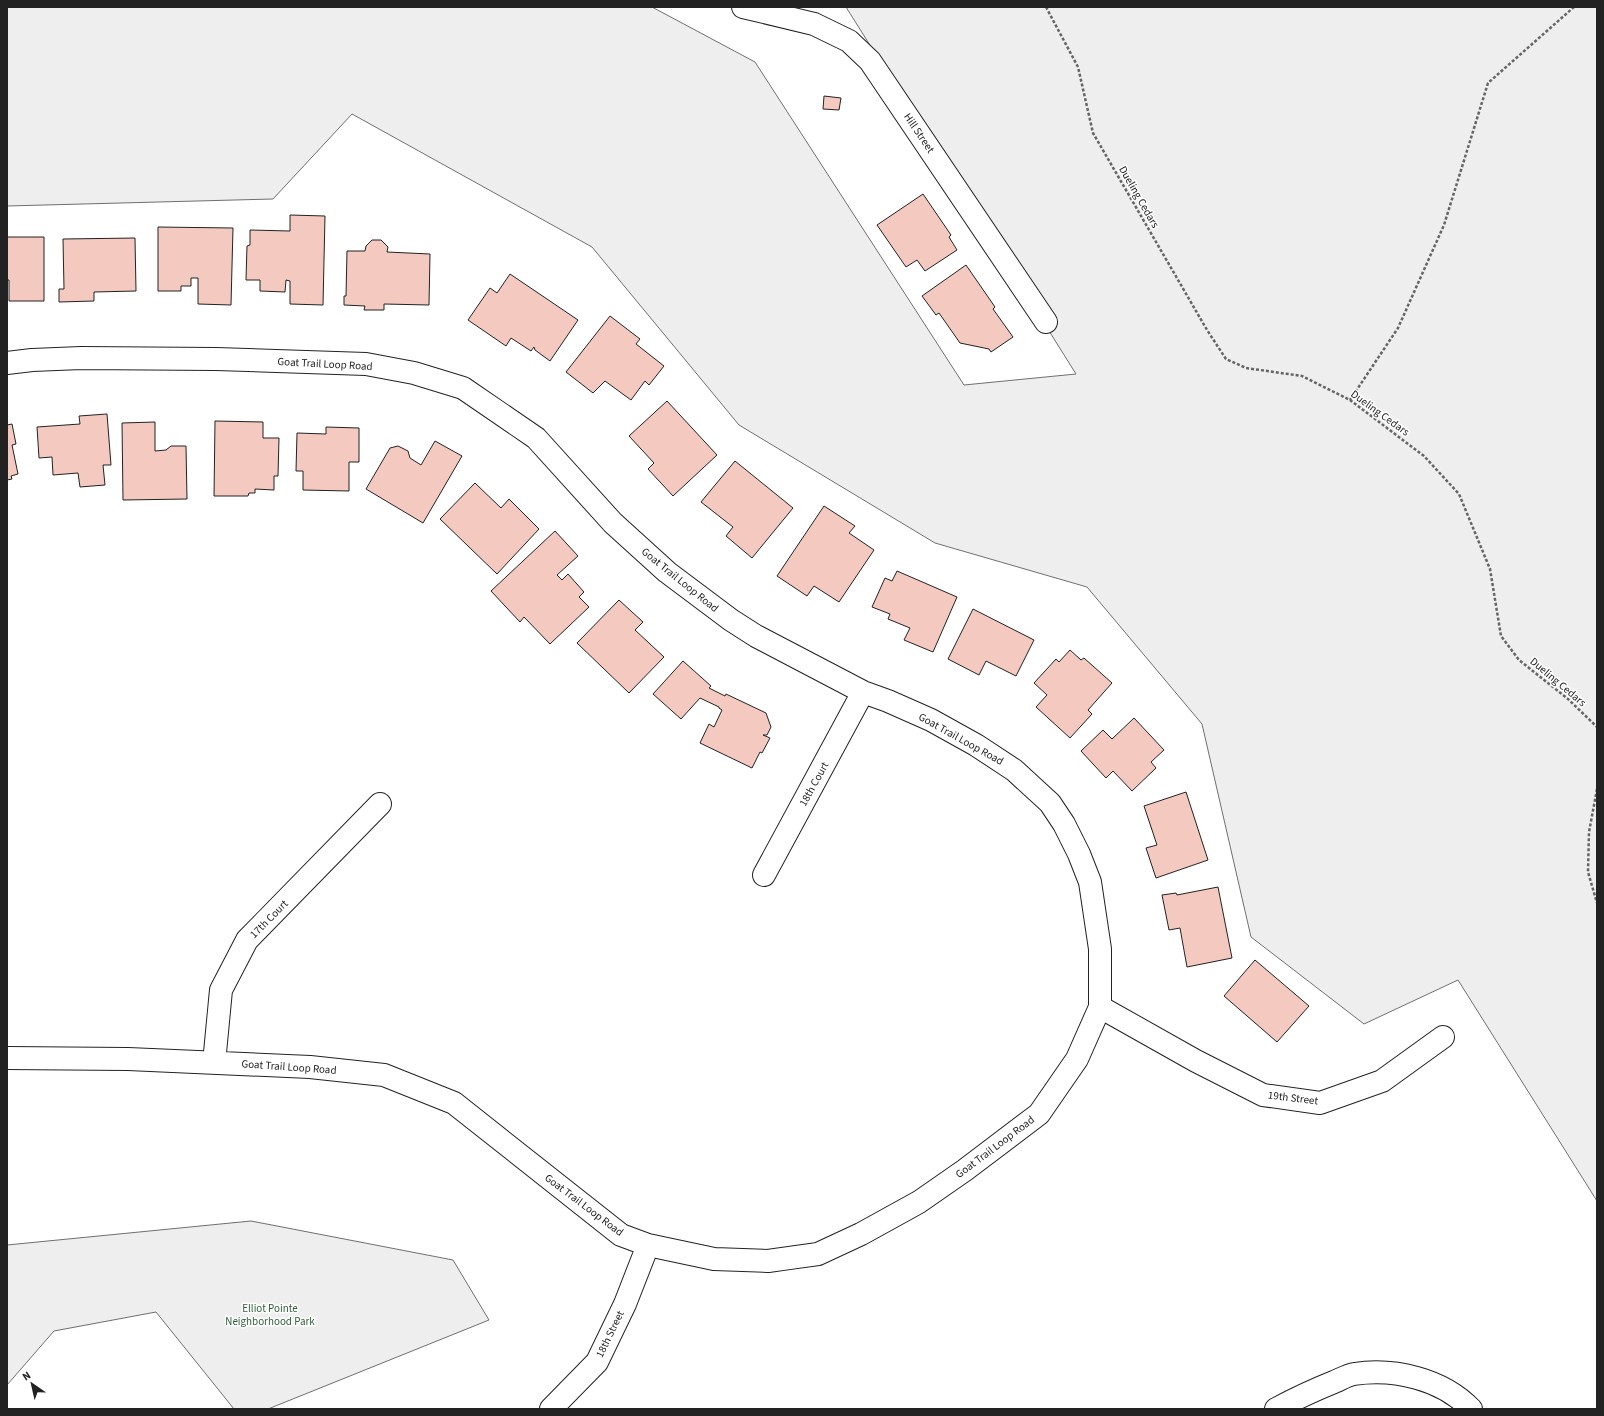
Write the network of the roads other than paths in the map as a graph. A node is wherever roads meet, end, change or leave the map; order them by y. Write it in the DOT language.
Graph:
graph roads {
  1 [pos="743,7"];
  2 [pos="1046,322"];
  3 [pos="7,363"];
  4 [pos="863,692"];
  5 [pos="380,804"];
  6 [pos="764,875"];
  7 [pos="1100,1007"];
  8 [pos="1443,1037"];
  9 [pos="7,1058"];
  10 [pos="214,1063"];
  11 [pos="648,1245"];
  12 [pos="551,1409"];
  13 [pos="1276,1409"];
  14 [pos="1471,1409"];
  1 -- 2 [label="street, Hill Street"];
  3 -- 4 [label="street, Goat Trail Loop Road"];
  4 -- 6 [label="street, 18th Court"];
  4 -- 7 [label="street, Goat Trail Loop Road"];
  5 -- 10 [label="street, 17th Court"];
  7 -- 8 [label="street, 19th Street"];
  7 -- 11 [label="street, Goat Trail Loop Road"];
  9 -- 10 [label="street, Goat Trail Loop Road"];
  10 -- 11 [label="street, Goat Trail Loop Road"];
  11 -- 12 [label="street, 18th Street"];
  13 -- 14 [label="street"];
}
